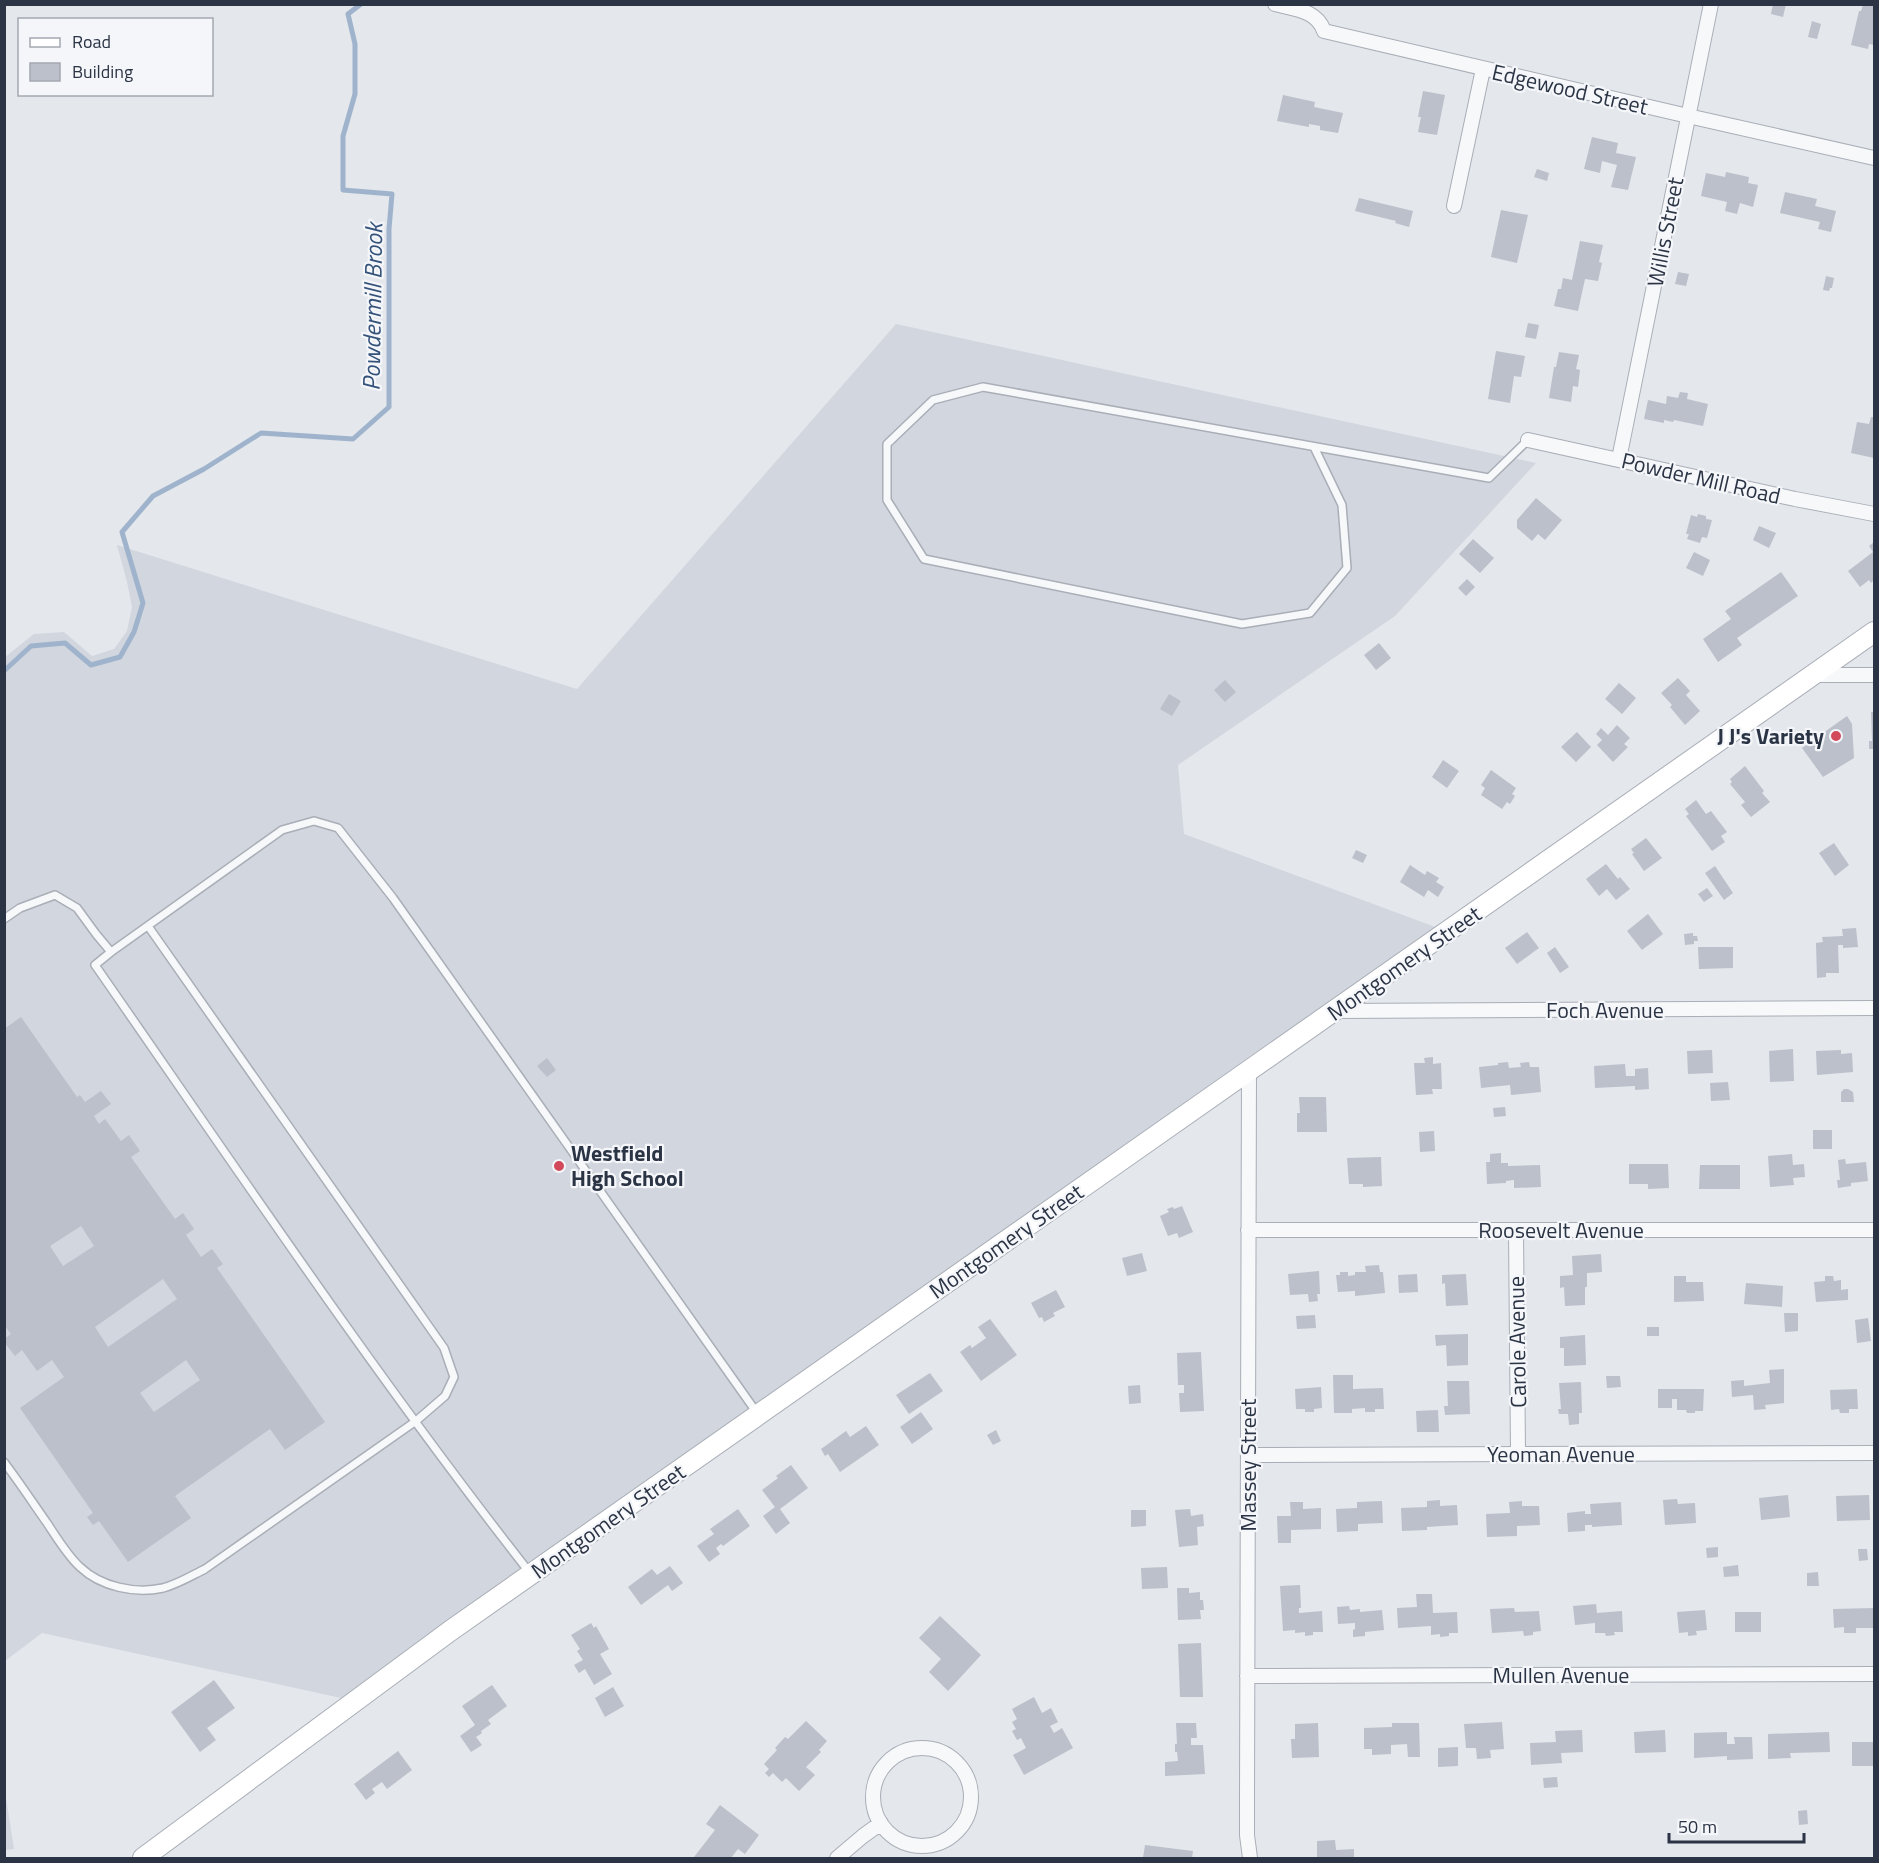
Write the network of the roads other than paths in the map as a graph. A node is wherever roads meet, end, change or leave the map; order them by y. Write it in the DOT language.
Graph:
graph roads {
  1 [pos="1275,4"];
  2 [pos="1711,4"];
  3 [pos="1484,69"];
  4 [pos="1688,117"];
  5 [pos="1875,158"];
  6 [pos="1454,206"];
  7 [pos="1528,440"];
  8 [pos="1314,447"];
  9 [pos="1619,459"];
  10 [pos="1875,514"];
  11 [pos="1875,632"];
  12 [pos="1814,675"];
  13 [pos="1875,675"];
  14 [pos="4,919"];
  15 [pos="148,926"];
  16 [pos="111,952"];
  17 [pos="1875,1008"];
  18 [pos="1335,1011"];
  19 [pos="1249,1071"];
  20 [pos="1248,1230"];
  21 [pos="1516,1230"];
  22 [pos="1875,1230"];
  23 [pos="759,1415"];
  24 [pos="416,1421"];
  25 [pos="1875,1453"];
  26 [pos="1518,1454"];
  27 [pos="1248,1455"];
  28 [pos="4,1462"];
  29 [pos="532,1575"];
  30 [pos="1875,1674"];
  31 [pos="1247,1676"];
  32 [pos="881,1823"];
  33 [pos="143,1858"];
  34 [pos="837,1858"];
  35 [pos="1250,1858"];
  1 -- 3 [label="street, Edgewood Street"];
  2 -- 4 [label="street, Willis Street"];
  3 -- 4 [label="street, Edgewood Street"];
  3 -- 6 [label="street"];
  4 -- 5 [label="street, Edgewood Street"];
  4 -- 9 [label="street, Willis Street"];
  7 -- 8 [label="lane"];
  7 -- 9 [label="street, Powder Mill Road"];
  8 -- 8 [label="lane"];
  9 -- 10 [label="street, Powder Mill Road"];
  11 -- 12 [label="main road, Montgomery Street"];
  12 -- 13 [label="street"];
  12 -- 18 [label="main road, Montgomery Street"];
  14 -- 16 [label="lane"];
  15 -- 16 [label="lane"];
  15 -- 23 [label="lane"];
  15 -- 24 [label="lane"];
  16 -- 24 [label="lane"];
  17 -- 18 [label="street, Foch Avenue"];
  18 -- 19 [label="main road, Montgomery Street"];
  19 -- 20 [label="street, Massey Street"];
  19 -- 23 [label="main road, Montgomery Street"];
  20 -- 21 [label="street, Roosevelt Avenue"];
  20 -- 27 [label="street, Massey Street"];
  21 -- 22 [label="street, Roosevelt Avenue"];
  21 -- 26 [label="street, Carole Avenue"];
  23 -- 29 [label="main road, Montgomery Street"];
  24 -- 28 [label="lane"];
  24 -- 29 [label="lane"];
  25 -- 26 [label="street, Yeoman Avenue"];
  26 -- 27 [label="street, Yeoman Avenue"];
  27 -- 31 [label="street, Massey Street"];
  29 -- 33 [label="main road, Montgomery Street"];
  30 -- 31 [label="street, Mullen Avenue"];
  31 -- 35 [label="street, Massey Street"];
  32 -- 32 [label="street"];
  32 -- 34 [label="street"];
}
